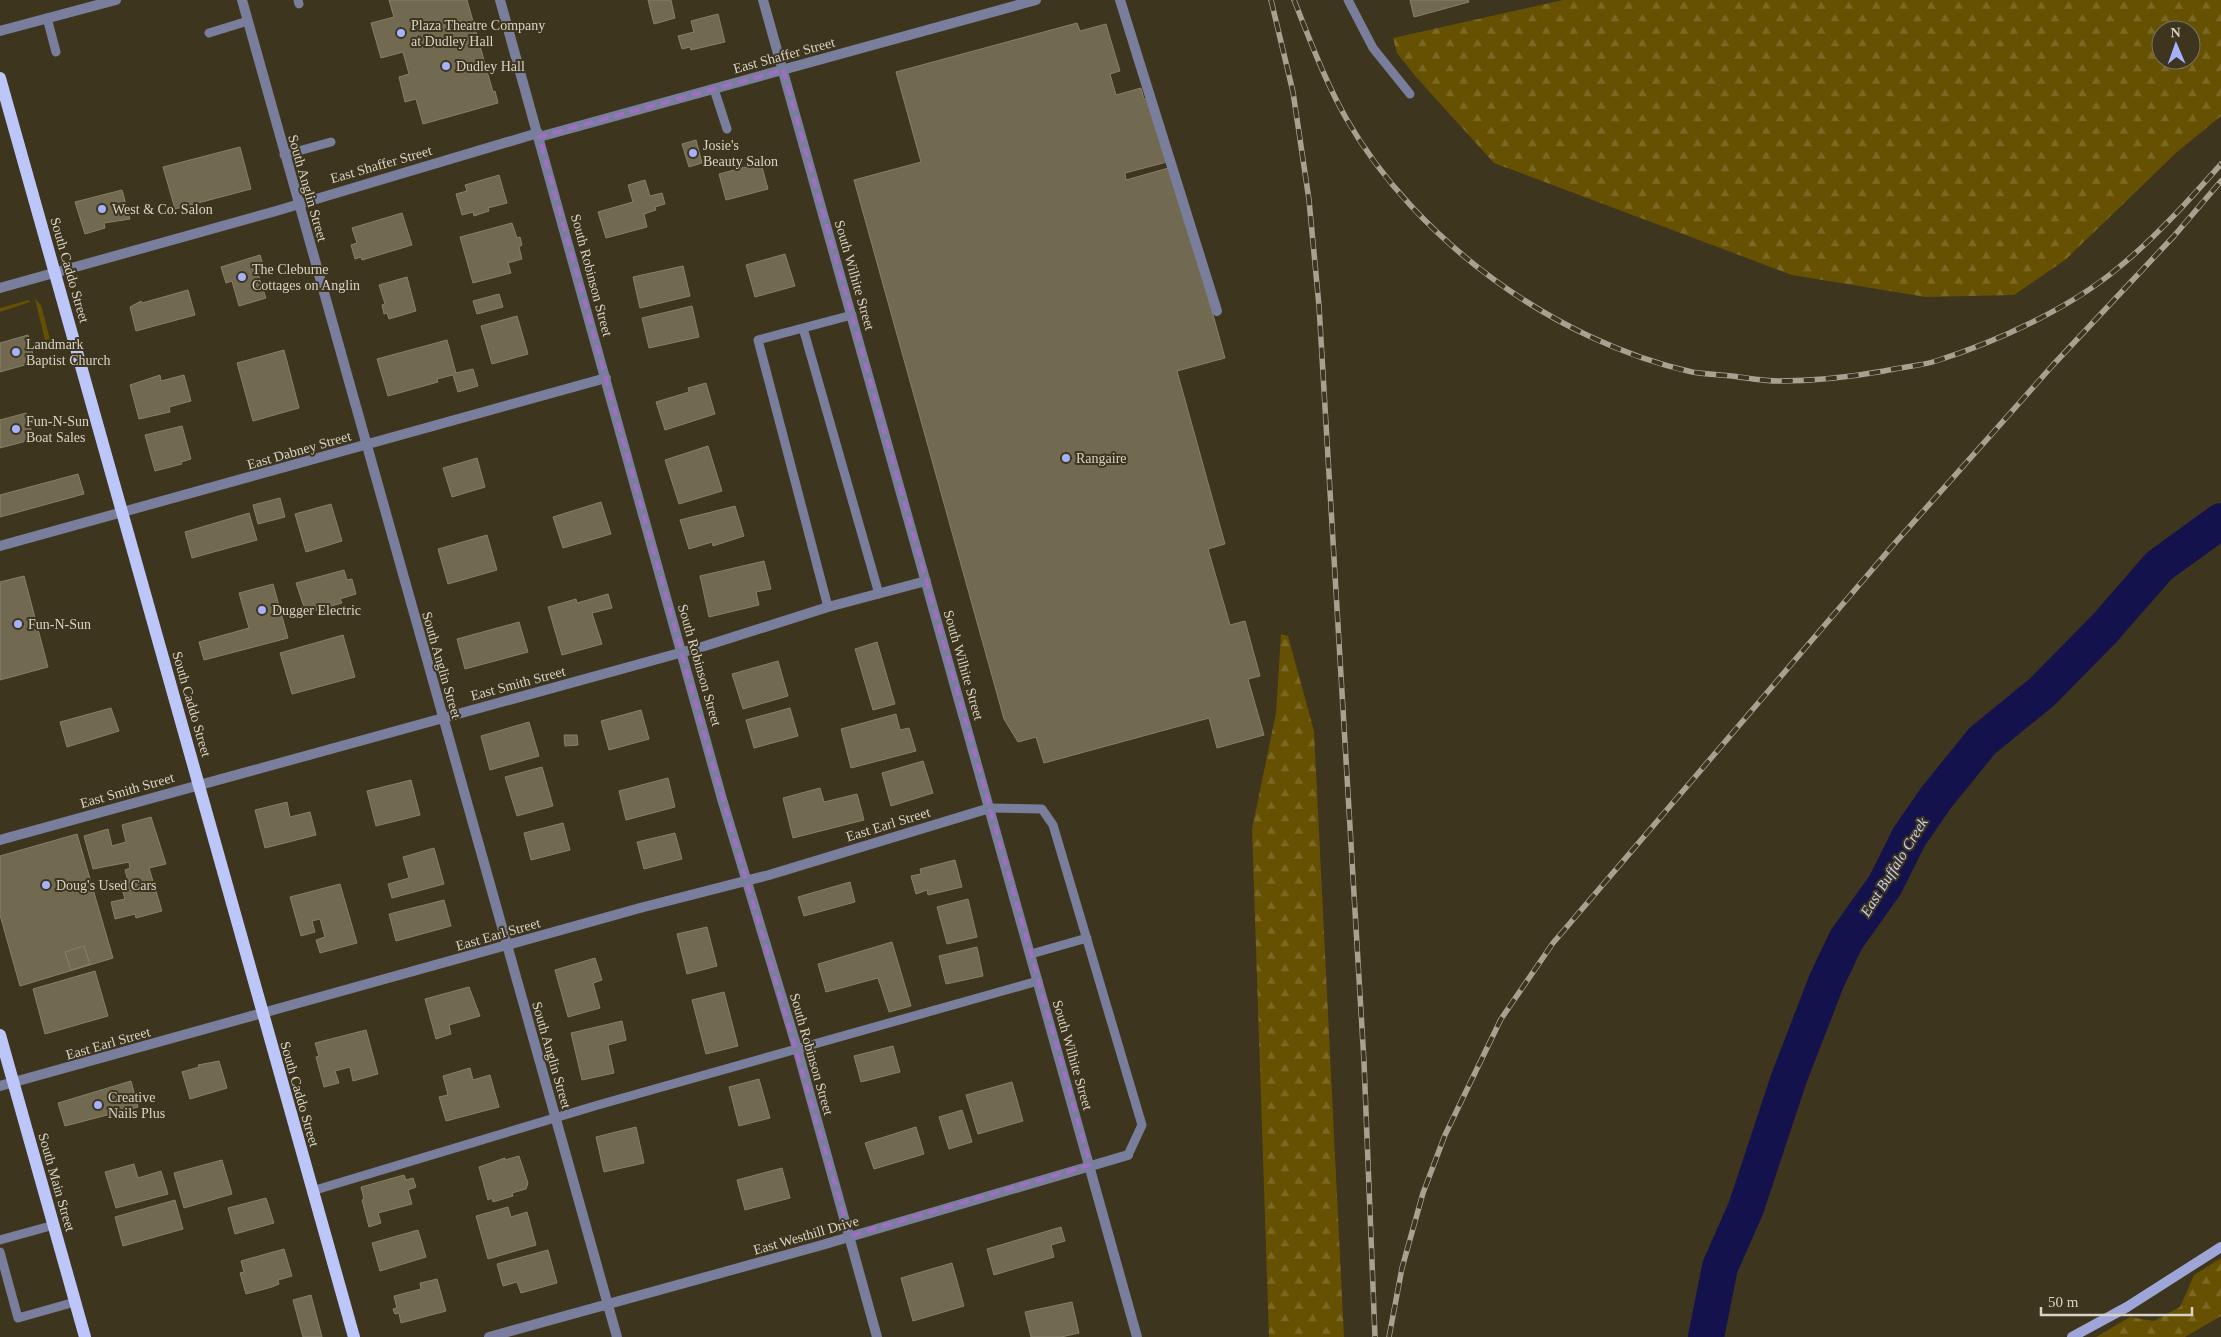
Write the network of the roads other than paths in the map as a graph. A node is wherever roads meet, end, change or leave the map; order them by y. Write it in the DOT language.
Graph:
graph roads {
  1 [pos="116,0"];
  2 [pos="242,0"];
  3 [pos="500,0"];
  4 [pos="764,0"];
  5 [pos="1036,0"];
  6 [pos="1120,0"];
  7 [pos="1348,0"];
  8 [pos="47,18"];
  9 [pos="248,21"];
  10 [pos="0,31"];
  11 [pos="209,33"];
  12 [pos="56,52"];
  13 [pos="783,70"];
  14 [pos="0,78"];
  15 [pos="714,89"];
  16 [pos="1410,94"];
  17 [pos="727,129"];
  18 [pos="539,135"];
  19 [pos="331,142"];
  20 [pos="284,155"];
  21 [pos="298,204"];
  22 [pos="55,273"];
  23 [pos="0,288"];
  24 [pos="1217,311"];
  25 [pos="852,315"];
  26 [pos="803,328"];
  27 [pos="606,378"];
  28 [pos="366,445"];
  29 [pos="122,512"];
  30 [pos="0,546"];
  31 [pos="926,581"];
  32 [pos="879,594"];
  33 [pos="828,608"];
  34 [pos="682,652"];
  35 [pos="443,718"];
  36 [pos="199,785"];
  37 [pos="990,808"];
  38 [pos="0,840"];
  39 [pos="746,881"];
  40 [pos="1087,938"];
  41 [pos="507,945"];
  42 [pos="1031,954"];
  43 [pos="1038,981"];
  44 [pos="262,1014"];
  45 [pos="0,1036"];
  46 [pos="797,1048"];
  47 [pos="13,1083"];
  48 [pos="0,1086"];
  49 [pos="556,1117"];
  50 [pos="1128,1155"];
  51 [pos="1090,1165"];
  52 [pos="312,1191"];
  53 [pos="54,1226"];
  54 [pos="850,1236"];
  55 [pos="0,1240"];
  56 [pos="2221,1247"];
  57 [pos="0,1252"];
  58 [pos="75,1302"];
  59 [pos="607,1303"];
  60 [pos="85,1337"];
  61 [pos="354,1337"];
  62 [pos="489,1337"];
  63 [pos="617,1337"];
  64 [pos="877,1337"];
  65 [pos="1137,1337"];
  66 [pos="2072,1337"];
  1 -- 8 [label="street"];
  2 -- 9 [label="street, South Anglin Street"];
  3 -- 18 [label="street, South Robinson Street"];
  4 -- 13 [label="street, South Wilhite Street"];
  5 -- 13 [label="street, East Shaffer Street"];
  6 -- 24 [label="street"];
  7 -- 16 [label="lane"];
  8 -- 10 [label="street"];
  8 -- 12 [label="lane"];
  9 -- 11 [label="lane"];
  9 -- 20 [label="street, South Anglin Street"];
  13 -- 15 [label="street, East Shaffer Street"];
  13 -- 25 [label="street, South Wilhite Street"];
  14 -- 22 [label="main road, South Caddo Street"];
  15 -- 17 [label="lane"];
  15 -- 18 [label="street, East Shaffer Street"];
  18 -- 21 [label="street, East Shaffer Street"];
  18 -- 27 [label="street, South Robinson Street"];
  19 -- 20 [label="lane"];
  20 -- 21 [label="street, South Anglin Street"];
  21 -- 22 [label="street, East Shaffer Street"];
  21 -- 28 [label="street, South Anglin Street"];
  22 -- 23 [label="street, East Shaffer Street"];
  22 -- 29 [label="main road, South Caddo Street"];
  25 -- 26 [label="lane"];
  25 -- 31 [label="street, South Wilhite Street"];
  26 -- 32 [label="lane"];
  26 -- 33 [label="lane"];
  27 -- 28 [label="street, East Dabney Street"];
  27 -- 34 [label="street, South Robinson Street"];
  28 -- 29 [label="street, East Dabney Street"];
  28 -- 35 [label="street, South Anglin Street"];
  29 -- 30 [label="street, East Dabney Street"];
  29 -- 36 [label="main road, South Caddo Street"];
  31 -- 32 [label="street, East Smith Street"];
  31 -- 37 [label="street, South Wilhite Street"];
  32 -- 33 [label="street, East Smith Street"];
  33 -- 34 [label="street, East Smith Street"];
  34 -- 35 [label="street, East Smith Street"];
  34 -- 39 [label="street, South Robinson Street"];
  35 -- 36 [label="street, East Smith Street"];
  35 -- 41 [label="street, South Anglin Street"];
  36 -- 38 [label="street, East Smith Street"];
  36 -- 44 [label="main road, South Caddo Street"];
  37 -- 39 [label="street, East Earl Street"];
  37 -- 40 [label="lane"];
  37 -- 42 [label="street, South Wilhite Street"];
  39 -- 41 [label="street, East Earl Street"];
  39 -- 46 [label="street, South Robinson Street"];
  40 -- 42 [label="lane"];
  40 -- 50 [label="lane"];
  41 -- 44 [label="street, East Earl Street"];
  41 -- 49 [label="street, South Anglin Street"];
  42 -- 43 [label="street, South Wilhite Street"];
  43 -- 46 [label="lane"];
  43 -- 51 [label="street, South Wilhite Street"];
  44 -- 47 [label="street, East Earl Street"];
  44 -- 52 [label="main road, South Caddo Street"];
  45 -- 47 [label="main road, South Main Street"];
  46 -- 49 [label="lane"];
  46 -- 54 [label="street, South Robinson Street"];
  47 -- 48 [label="street, East Earl Street"];
  47 -- 53 [label="main road, South Main Street"];
  49 -- 52 [label="lane"];
  49 -- 59 [label="street, South Anglin Street"];
  50 -- 51 [label="street, East Westhill Drive"];
  51 -- 54 [label="street, East Westhill Drive"];
  51 -- 65 [label="street, South Wilhite Street"];
  52 -- 61 [label="main road, South Caddo Street"];
  53 -- 55 [label="lane"];
  53 -- 58 [label="main road, South Main Street"];
  54 -- 59 [label="street, East Westhill Drive"];
  54 -- 64 [label="street, South Robinson Street"];
  56 -- 66 [label="main road"];
  57 -- 58 [label="lane"];
  58 -- 60 [label="main road, South Main Street"];
  59 -- 62 [label="street, East Westhill Drive"];
  59 -- 63 [label="street, South Anglin Street"];
}
